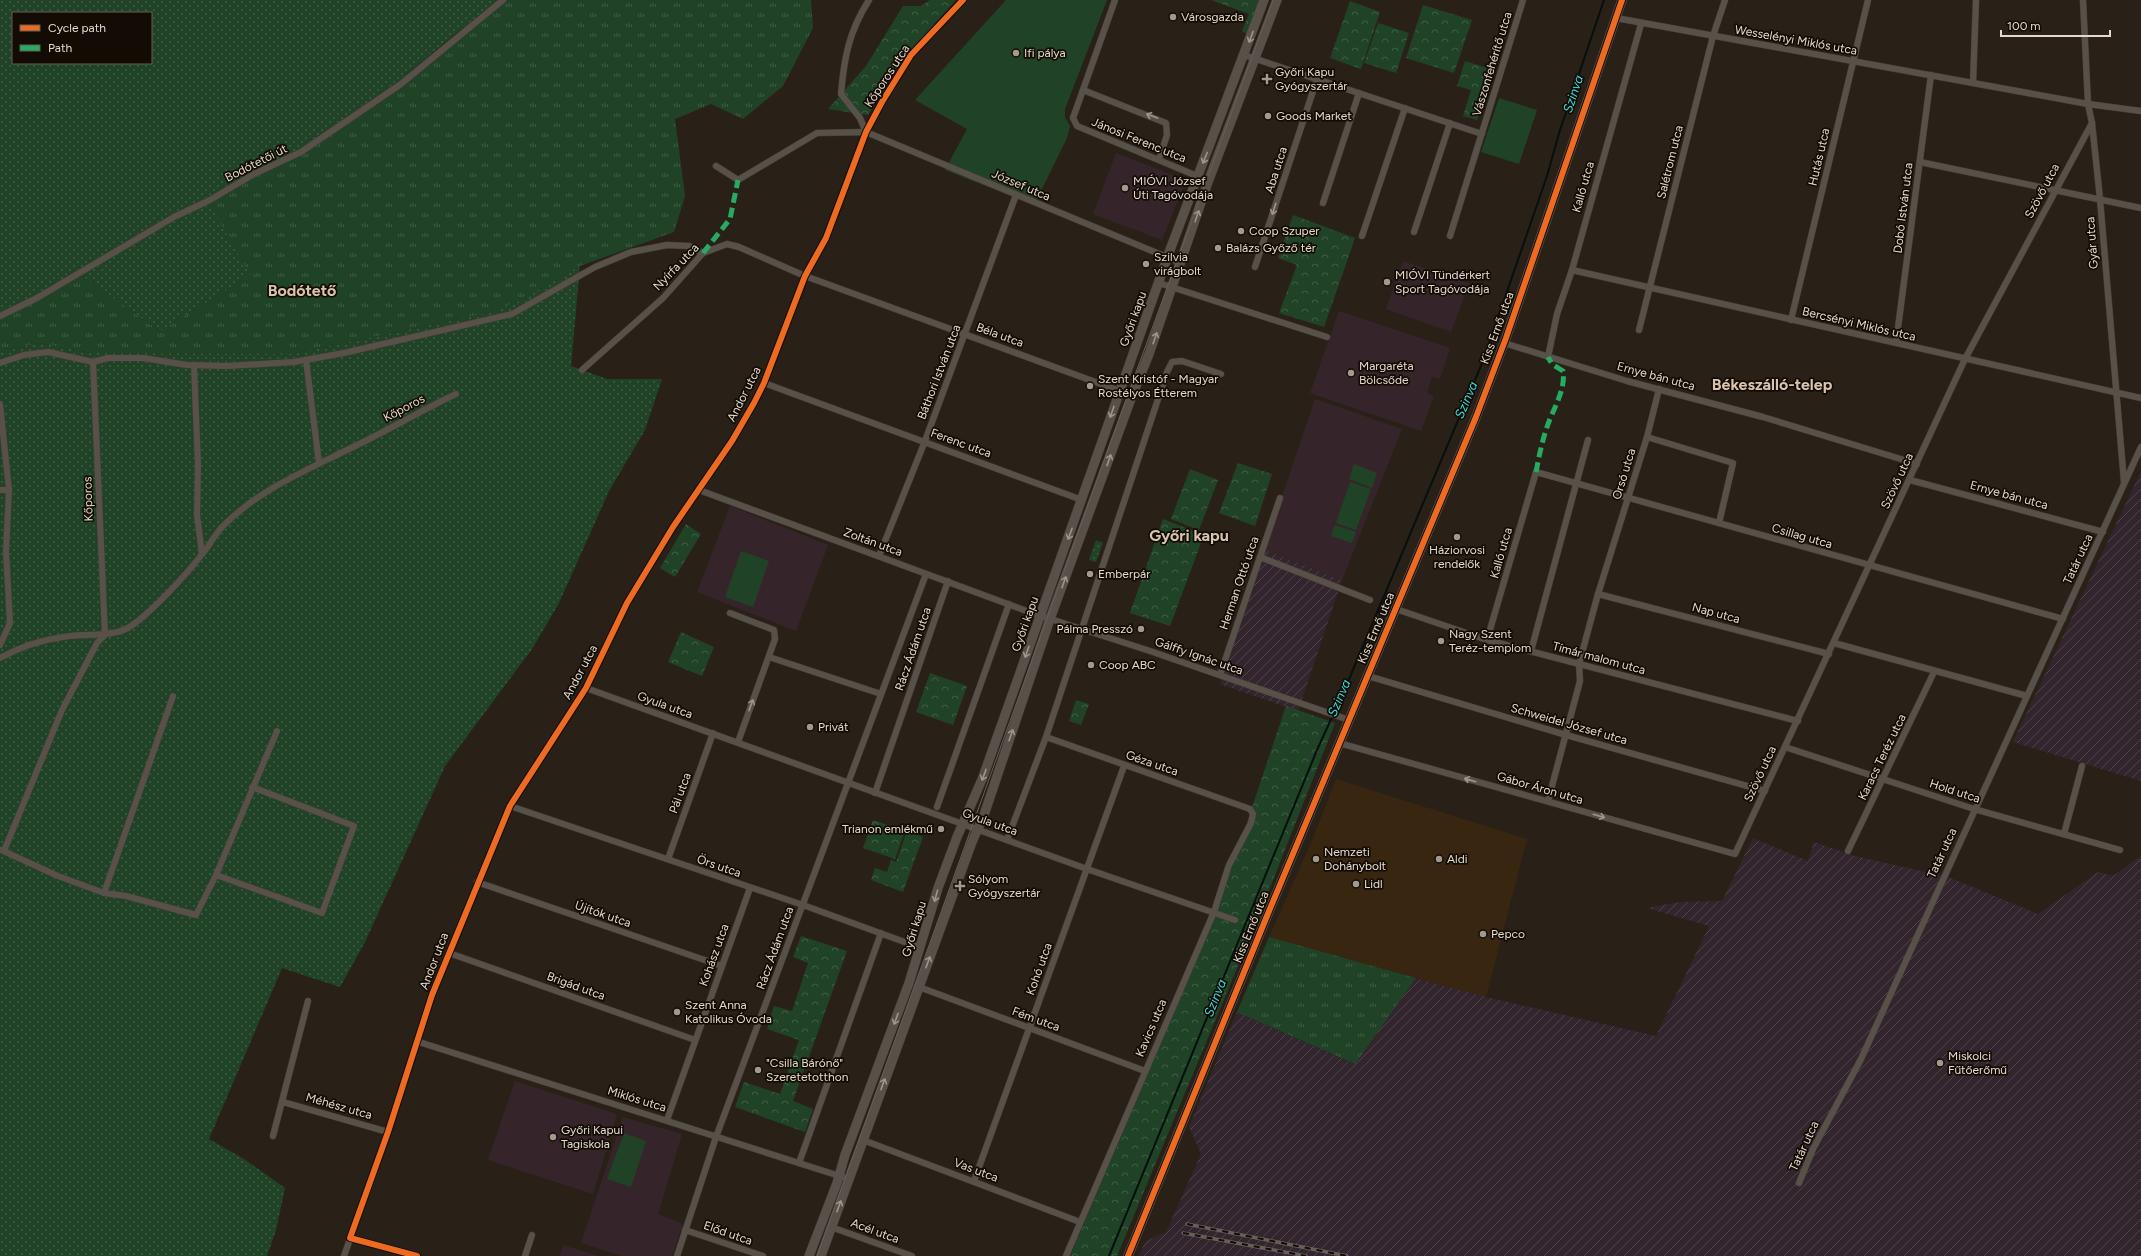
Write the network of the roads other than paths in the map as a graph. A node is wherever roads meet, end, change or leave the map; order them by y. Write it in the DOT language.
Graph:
graph roads {
  1 [pos="503,0"];
  2 [pos="869,0"];
  3 [pos="963,0"];
  4 [pos="1115,0"];
  5 [pos="1264,0"];
  6 [pos="1277,0"];
  7 [pos="1523,0"];
  8 [pos="1622,0"];
  9 [pos="1725,0"];
  10 [pos="1868,0"];
  11 [pos="1976,0"];
  12 [pos="2083,0"];
  13 [pos="1616,18"];
  14 [pos="1641,24"];
  15 [pos="1713,36"];
  16 [pos="1244,55"];
  17 [pos="1254,59"];
  18 [pos="1853,61"];
  19 [pos="1931,75"];
  20 [pos="1317,79"];
  21 [pos="1972,82"];
  22 [pos="1083,90"];
  23 [pos="1359,93"];
  24 [pos="2088,104"];
  25 [pos="1405,108"];
  26 [pos="2141,111"];
  27 [pos="1450,123"];
  28 [pos="2092,123"];
  29 [pos="866,132"];
  30 [pos="1482,134"];
  31 [pos="1158,159"];
  32 [pos="1920,162"];
  33 [pos="716,166"];
  34 [pos="1197,176"];
  35 [pos="2055,190"];
  36 [pos="1016,196"];
  37 [pos="2100,199"];
  38 [pos="1323,202"];
  39 [pos="2141,208"];
  40 [pos="1414,232"];
  41 [pos="1362,236"];
  42 [pos="1450,236"];
  43 [pos="703,252"];
  44 [pos="1167,258"];
  45 [pos="1181,263"];
  46 [pos="1255,267"];
  47 [pos="1572,270"];
  48 [pos="805,276"];
  49 [pos="1159,283"];
  50 [pos="1173,287"];
  51 [pos="1650,288"];
  52 [pos="0,316"];
  53 [pos="1791,320"];
  54 [pos="1639,330"];
  55 [pos="965,333"];
  56 [pos="1327,336"];
  57 [pos="1504,343"];
  58 [pos="1896,343"];
  59 [pos="1548,356"];
  60 [pos="1965,359"];
  61 [pos="306,360"];
  62 [pos="93,362"];
  63 [pos="0,363"];
  64 [pos="194,365"];
  65 [pos="582,370"];
  66 [pos="1221,374"];
  67 [pos="764,383"];
  68 [pos="1658,389"];
  69 [pos="1120,391"];
  70 [pos="2115,392"];
  71 [pos="456,394"];
  72 [pos="2141,398"];
  73 [pos="0,404"];
  74 [pos="1647,437"];
  75 [pos="1588,440"];
  76 [pos="925,441"];
  77 [pos="2141,447"];
  78 [pos="319,463"];
  79 [pos="1917,464"];
  80 [pos="1536,472"];
  81 [pos="1910,480"];
  82 [pos="1578,483"];
  83 [pos="2124,484"];
  84 [pos="0,490"];
  85 [pos="9,490"];
  86 [pos="699,490"];
  87 [pos="1280,498"];
  88 [pos="1628,498"];
  89 [pos="1082,500"];
  90 [pos="1719,523"];
  91 [pos="2103,532"];
  92 [pos="202,554"];
  93 [pos="879,556"];
  94 [pos="1260,557"];
  95 [pos="1870,566"];
  96 [pos="926,574"];
  97 [pos="948,581"];
  98 [pos="1598,594"];
  99 [pos="1370,600"];
  100 [pos="1009,604"];
  101 [pos="1396,609"];
  102 [pos="730,613"];
  103 [pos="1040,616"];
  104 [pos="2063,618"];
  105 [pos="1050,619"];
  106 [pos="1083,628"];
  107 [pos="105,635"];
  108 [pos="1487,640"];
  109 [pos="2,642"];
  110 [pos="1834,643"];
  111 [pos="1532,651"];
  112 [pos="11,652"];
  113 [pos="1829,654"];
  114 [pos="769,657"];
  115 [pos="0,658"];
  116 [pos="1579,664"];
  117 [pos="1934,672"];
  118 [pos="1220,675"];
  119 [pos="1368,676"];
  120 [pos="586,688"];
  121 [pos="881,694"];
  122 [pos="173,696"];
  123 [pos="2027,696"];
  124 [pos="1349,720"];
  125 [pos="1798,721"];
  126 [pos="277,731"];
  127 [pos="713,734"];
  128 [pos="1566,735"];
  129 [pos="1046,737"];
  130 [pos="738,742"];
  131 [pos="1339,743"];
  132 [pos="1785,747"];
  133 [pos="1124,766"];
  134 [pos="2082,766"];
  135 [pos="1884,780"];
  136 [pos="849,782"];
  137 [pos="252,787"];
  138 [pos="1765,791"];
  139 [pos="875,793"];
  140 [pos="1548,801"];
  141 [pos="510,806"];
  142 [pos="937,807"];
  143 [pos="1250,809"];
  144 [pos="1974,809"];
  145 [pos="963,823"];
  146 [pos="977,829"];
  147 [pos="2064,834"];
  148 [pos="1007,840"];
  149 [pos="2,850"];
  150 [pos="2120,850"];
  151 [pos="1848,851"];
  152 [pos="1735,854"];
  153 [pos="668,859"];
  154 [pos="1087,869"];
  155 [pos="216,875"];
  156 [pos="477,882"];
  157 [pos="750,888"];
  158 [pos="104,893"];
  159 [pos="803,904"];
  160 [pos="1214,912"];
  161 [pos="1235,920"];
  162 [pos="881,933"];
  163 [pos="921,948"];
  164 [pos="449,953"];
  165 [pos="722,966"];
  166 [pos="919,987"];
  167 [pos="308,1001"];
  168 [pos="1029,1028"];
  169 [pos="695,1040"];
  170 [pos="418,1042"];
  171 [pos="1145,1071"];
  172 [pos="283,1102"];
  173 [pos="667,1120"];
  174 [pos="388,1132"];
  175 [pos="273,1136"];
  176 [pos="716,1136"];
  177 [pos="863,1140"];
  178 [pos="799,1163"];
  179 [pos="844,1177"];
  180 [pos="974,1181"];
  181 [pos="1799,1183"];
  182 [pos="1080,1222"];
  183 [pos="831,1227"];
  184 [pos="685,1230"];
  185 [pos="532,1235"];
  186 [pos="350,1238"];
  187 [pos="344,1256"];
  188 [pos="417,1256"];
  189 [pos="525,1256"];
  190 [pos="677,1256"];
  191 [pos="763,1256"];
  192 [pos="809,1256"];
  193 [pos="821,1256"];
  194 [pos="912,1256"];
  195 [pos="1066,1256"];
  196 [pos="1128,1256"];
  1 -- 52 [label="street, Bodótetői út"];
  2 -- 29 [label="street, Kőporos utca"];
  3 -- 29 [label="street, Kőporos utca"];
  4 -- 22 [label="street"];
  5 -- 16 [label="street, Győri kapu, one-way"];
  6 -- 17 [label="street, Győri kapu"];
  7 -- 30 [label="street, Vászonfehérítő utca"];
  8 -- 13 [label="street, Kiss Ernő utca"];
  9 -- 15 [label="street, Salétrom utca"];
  10 -- 18 [label="street, Hutás utca"];
  11 -- 21 [label="street"];
  12 -- 24 [label="street, Gyár utca"];
  13 -- 14 [label="street, Wesselényi Miklós utca"];
  13 -- 57 [label="street, Kiss Ernő utca"];
  14 -- 15 [label="street, Wesselényi Miklós utca"];
  14 -- 47 [label="street, Kalló utca"];
  15 -- 18 [label="street, Wesselényi Miklós utca"];
  15 -- 51 [label="street, Salétrom utca"];
  16 -- 17 [label="street"];
  16 -- 34 [label="street, Győri kapu, one-way"];
  17 -- 20 [label="street"];
  45 -- 17 [label="street, Győri kapu, one-way"];
  18 -- 19 [label="street, Wesselényi Miklós utca"];
  18 -- 53 [label="street, Hutás utca"];
  19 -- 21 [label="street, Wesselényi Miklós utca"];
  19 -- 32 [label="street, Dobó István utca"];
  20 -- 23 [label="street"];
  20 -- 46 [label="street, Aba utca, one-way"];
  21 -- 24 [label="street, Wesselényi Miklós utca"];
  22 -- 31 [label="street, Jánosi Ferenc utca"];
  31 -- 22 [label="street, one-way"];
  23 -- 25 [label="street"];
  23 -- 38 [label="street"];
  24 -- 26 [label="street, Wesselényi Miklós utca"];
  24 -- 28 [label="street, Gyár utca"];
  25 -- 27 [label="street"];
  25 -- 41 [label="street"];
  27 -- 30 [label="street"];
  27 -- 40 [label="street"];
  28 -- 35 [label="street, Szövő utca"];
  28 -- 37 [label="street, Gyár utca"];
  29 -- 33 [label="street"];
  29 -- 36 [label="street, József utca"];
  29 -- 48 [label="street, Andor utca"];
  30 -- 42 [label="street"];
  31 -- 34 [label="street, Jánosi Ferenc utca"];
  32 -- 35 [label="street"];
  32 -- 58 [label="street, Dobó István utca"];
  34 -- 44 [label="street, Győri kapu"];
  35 -- 37 [label="street"];
  35 -- 60 [label="street, Szövő utca"];
  36 -- 44 [label="street, József utca"];
  36 -- 55 [label="street, Báthori István utca"];
  37 -- 39 [label="street"];
  37 -- 70 [label="street, Gyár utca"];
  43 -- 48 [label="street, Nyírfa utca"];
  43 -- 61 [label="street"];
  43 -- 65 [label="street, Nyírfa utca"];
  44 -- 45 [label="street, József utca"];
  44 -- 49 [label="street, Győri kapu"];
  45 -- 50 [label="street, Győri kapu"];
  47 -- 51 [label="street, Bercsényi Miklós utca"];
  47 -- 59 [label="street, Kalló utca"];
  48 -- 55 [label="street, Béla utca"];
  48 -- 67 [label="street, Andor utca"];
  49 -- 50 [label="street"];
  49 -- 69 [label="street, Győri kapu"];
  50 -- 56 [label="street"];
  105 -- 50 [label="street, Győri kapu, one-way"];
  51 -- 53 [label="street, Bercsényi Miklós utca"];
  51 -- 54 [label="street, Salétrom utca"];
  53 -- 58 [label="street, Bercsényi Miklós utca"];
  55 -- 69 [label="street, Béla utca"];
  55 -- 76 [label="street, Báthori István utca"];
  57 -- 59 [label="street, Ernye bán utca"];
  57 -- 101 [label="street, Kiss Ernő utca"];
  58 -- 60 [label="street, Bercsényi Miklós utca"];
  59 -- 68 [label="street, Ernye bán utca"];
  60 -- 70 [label="street, Bercsényi Miklós utca"];
  60 -- 79 [label="street, Szövő utca"];
  61 -- 64 [label="street"];
  61 -- 78 [label="street"];
  62 -- 63 [label="street"];
  62 -- 64 [label="street"];
  62 -- 107 [label="street, Kőporos"];
  64 -- 92 [label="street"];
  66 -- 106 [label="street"];
  67 -- 76 [label="street, Ferenc utca"];
  67 -- 86 [label="street, Andor utca"];
  68 -- 74 [label="street"];
  68 -- 79 [label="street, Ernye bán utca"];
  69 -- 89 [label="street, Győri kapu, one-way"];
  70 -- 72 [label="street, Bercsényi Miklós utca"];
  70 -- 83 [label="street, Gyár utca"];
  71 -- 78 [label="street, Kőporos"];
  73 -- 85 [label="street"];
  74 -- 88 [label="street, Orsó utca"];
  74 -- 90 [label="street, Orsó utca"];
  75 -- 82 [label="street"];
  76 -- 89 [label="street, Ferenc utca"];
  76 -- 93 [label="street, Báthori István utca"];
  77 -- 83 [label="street, Tatár utca"];
  78 -- 92 [label="street, Kőporos"];
  79 -- 81 [label="street, Szövő utca"];
  80 -- 82 [label="street, Csillag utca"];
  80 -- 108 [label="street, Kalló utca"];
  81 -- 91 [label="street, Ernye bán utca"];
  81 -- 95 [label="street, Szövő utca"];
  82 -- 88 [label="street, Csillag utca"];
  82 -- 111 [label="street"];
  83 -- 91 [label="street, Tatár utca"];
  84 -- 85 [label="street"];
  85 -- 109 [label="street"];
  86 -- 93 [label="street, Zoltán utca"];
  86 -- 120 [label="street, Andor utca"];
  87 -- 94 [label="street, Herman Ottó utca"];
  88 -- 90 [label="street, Csillag utca"];
  88 -- 98 [label="street, Orsó utca"];
  89 -- 103 [label="street, Győri kapu, one-way"];
  90 -- 95 [label="street, Csillag utca"];
  91 -- 104 [label="street, Tatár utca"];
  92 -- 107 [label="street, Kőporos"];
  93 -- 96 [label="street, Zoltán utca"];
  94 -- 99 [label="street"];
  94 -- 118 [label="street, Herman Ottó utca"];
  95 -- 104 [label="street, Csillag utca"];
  95 -- 110 [label="street, Szövő utca"];
  96 -- 97 [label="street, Zoltán utca"];
  96 -- 121 [label="street, Rácz Ádám utca"];
  97 -- 100 [label="street, Zoltán utca"];
  97 -- 139 [label="street, Rácz Ádám utca"];
  98 -- 113 [label="street, Nap utca"];
  98 -- 116 [label="street, Orsó utca"];
  100 -- 103 [label="street, Zoltán utca"];
  100 -- 142 [label="street, Győri kapu"];
  101 -- 108 [label="street, Tímár malom utca"];
  101 -- 119 [label="street, Kiss Ernő utca"];
  102 -- 114 [label="street"];
  103 -- 105 [label="street, Gálffy Ignác utca"];
  103 -- 145 [label="street, Győri kapu, one-way"];
  104 -- 123 [label="street, Tatár utca"];
  105 -- 106 [label="street, Gálffy Ignác utca"];
  146 -- 105 [label="street, Győri kapu, one-way"];
  106 -- 118 [label="street, Gálffy Ignác utca"];
  106 -- 129 [label="street"];
  107 -- 112 [label="street, Kőporos"];
  107 -- 149 [label="street"];
  108 -- 111 [label="street, Tímár malom utca"];
  109 -- 112 [label="street"];
  110 -- 113 [label="street, Szövő utca"];
  110 -- 117 [label="street"];
  111 -- 116 [label="street, Tímár malom utca"];
  112 -- 115 [label="street, Kőporos"];
  113 -- 125 [label="street, Szövő utca"];
  114 -- 121 [label="street, Rácz Ádám utca"];
  130 -- 114 [label="street, one-way"];
  116 -- 125 [label="street, Tímár malom utca"];
  116 -- 128 [label="street, Orsó utca"];
  117 -- 123 [label="street"];
  117 -- 135 [label="street, Karacs Teréz utca"];
  118 -- 124 [label="street, Gálffy Ignác utca"];
  119 -- 124 [label="street, Kiss Ernő utca"];
  119 -- 128 [label="street, Schweidel József utca"];
  120 -- 127 [label="street, Gyula utca"];
  120 -- 141 [label="street, Andor utca"];
  121 -- 136 [label="street, Rácz Ádám utca"];
  122 -- 158 [label="street"];
  123 -- 144 [label="street, Tatár utca"];
  124 -- 131 [label="street, Kiss Ernő utca"];
  125 -- 132 [label="street, Szövő utca"];
  126 -- 137 [label="street"];
  127 -- 130 [label="street, Gyula utca"];
  127 -- 153 [label="street, Pál utca"];
  128 -- 138 [label="street, Schweidel József utca"];
  128 -- 140 [label="street, Orsó utca"];
  129 -- 133 [label="street, Géza utca"];
  129 -- 148 [label="street"];
  130 -- 136 [label="street, Gyula utca"];
  140 -- 131 [label="street, Gábor Áron utca, one-way"];
  131 -- 196 [label="street, Kiss Ernő utca"];
  132 -- 135 [label="street, Hold utca"];
  132 -- 138 [label="street, Szövő utca"];
  133 -- 143 [label="street, Géza utca"];
  133 -- 154 [label="street, Kohó utca"];
  134 -- 147 [label="street"];
  135 -- 144 [label="street, Hold utca"];
  135 -- 151 [label="street, Karacs Teréz utca"];
  136 -- 139 [label="street, Gyula utca"];
  136 -- 159 [label="street, Rácz Ádám utca"];
  137 -- 155 [label="street"];
  137 -- 155 [label="street"];
  138 -- 152 [label="street, Szövő utca"];
  139 -- 145 [label="street, Gyula utca"];
  140 -- 152 [label="street, Gábor Áron utca, one-way"];
  141 -- 153 [label="street, Örs utca"];
  141 -- 156 [label="street, Andor utca"];
  143 -- 160 [label="street, Kavics utca"];
  144 -- 147 [label="street, Hold utca"];
  144 -- 181 [label="street, Tatár utca"];
  145 -- 146 [label="street, Gyula utca"];
  145 -- 163 [label="street, Győri kapu, one-way"];
  146 -- 148 [label="street, Gyula utca"];
  166 -- 146 [label="street, Győri kapu, one-way"];
  147 -- 150 [label="street, Hold utca"];
  148 -- 154 [label="street, Gyula utca"];
  149 -- 158 [label="street"];
  153 -- 157 [label="street, Örs utca"];
  154 -- 160 [label="street, Gyula utca"];
  154 -- 168 [label="street, Kohó utca"];
  155 -- 158 [label="street"];
  156 -- 164 [label="street, Andor utca"];
  156 -- 165 [label="street, Újítók utca"];
  157 -- 159 [label="street, Örs utca"];
  157 -- 165 [label="street, Kohász utca"];
  159 -- 162 [label="street, Örs utca"];
  159 -- 176 [label="street, Rácz Ádám utca"];
  160 -- 161 [label="street, Gyula utca"];
  160 -- 171 [label="street, Kavics utca"];
  162 -- 163 [label="street, Örs utca"];
  162 -- 178 [label="street"];
  163 -- 179 [label="street, Győri kapu, one-way"];
  164 -- 169 [label="street, Brigád utca"];
  164 -- 170 [label="street, Andor utca"];
  165 -- 169 [label="street, Kohász utca"];
  166 -- 168 [label="street, Fém utca"];
  177 -- 166 [label="street, Győri kapu, one-way"];
  167 -- 172 [label="street"];
  168 -- 171 [label="street, Fém utca"];
  168 -- 180 [label="street, Kohó utca"];
  169 -- 173 [label="street, Kohász utca"];
  170 -- 173 [label="street, Miklós utca"];
  170 -- 174 [label="street, Andor utca"];
  171 -- 182 [label="street, Kavics utca"];
  172 -- 174 [label="street, Méhész utca"];
  172 -- 175 [label="street"];
  173 -- 176 [label="street, Miklós utca"];
  174 -- 186 [label="street, Andor utca"];
  176 -- 178 [label="street, Miklós utca"];
  176 -- 184 [label="street, Rácz Ádám utca"];
  177 -- 179 [label="street, Győri kapu"];
  177 -- 180 [label="street, Vas utca"];
  178 -- 179 [label="street, Miklós utca"];
  183 -- 179 [label="street, Győri kapu, one-way"];
  179 -- 192 [label="street, Győri kapu"];
  180 -- 182 [label="street, Vas utca"];
  182 -- 195 [label="street, Kavics utca"];
  183 -- 193 [label="street, Győri kapu"];
  183 -- 194 [label="street, Acél utca"];
  184 -- 190 [label="street, Rácz Ádám utca"];
  184 -- 191 [label="street, Előd utca"];
  185 -- 189 [label="street"];
  186 -- 187 [label="street, Andor utca"];
  186 -- 188 [label="street"];
}
